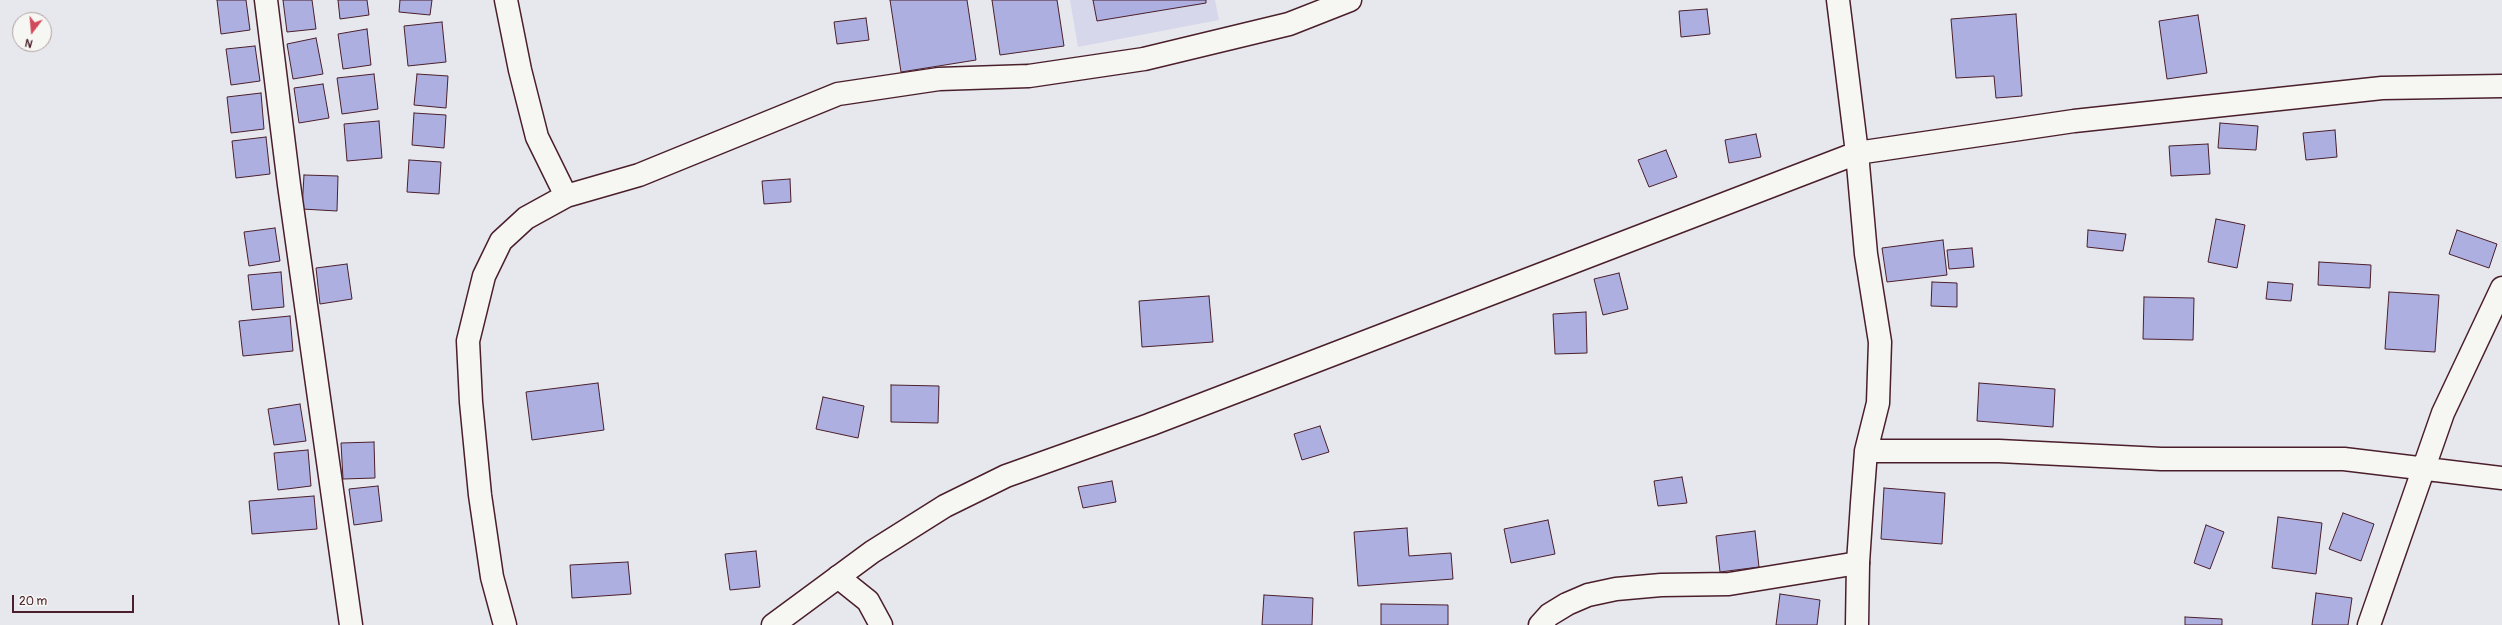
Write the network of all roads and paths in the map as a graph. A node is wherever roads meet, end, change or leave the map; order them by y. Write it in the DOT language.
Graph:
graph roads {
  1 [pos="266,0"];
  2 [pos="506,0"];
  3 [pos="1350,0"];
  4 [pos="1838,0"];
  5 [pos="2502,86"];
  6 [pos="1857,153"];
  7 [pos="566,196"];
  8 [pos="2502,288"];
  9 [pos="1866,451"];
  10 [pos="2423,468"];
  11 [pos="2502,478"];
  12 [pos="1858,563"];
  13 [pos="838,577"];
  14 [pos="352,625"];
  15 [pos="505,625"];
  16 [pos="773,625"];
  17 [pos="881,625"];
  18 [pos="1540,625"];
  19 [pos="1857,625"];
  20 [pos="2369,625"];
  1 -- 14 [label="street"];
  2 -- 7 [label="street"];
  3 -- 7 [label="street"];
  4 -- 6 [label="street"];
  5 -- 6 [label="street"];
  6 -- 9 [label="street"];
  6 -- 13 [label="street"];
  7 -- 15 [label="street"];
  8 -- 10 [label="street"];
  9 -- 10 [label="street"];
  9 -- 12 [label="street"];
  10 -- 11 [label="street"];
  10 -- 20 [label="street"];
  12 -- 18 [label="street"];
  12 -- 19 [label="street"];
  13 -- 16 [label="street"];
  13 -- 17 [label="street"];
}
